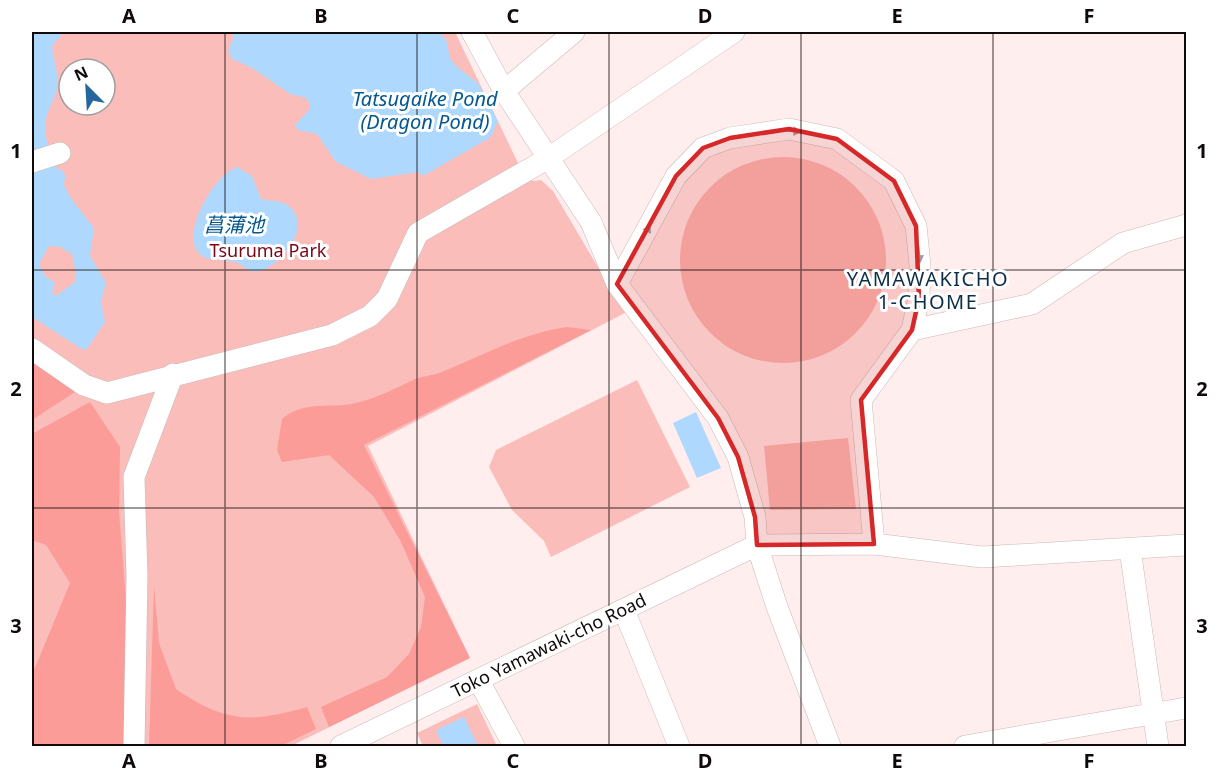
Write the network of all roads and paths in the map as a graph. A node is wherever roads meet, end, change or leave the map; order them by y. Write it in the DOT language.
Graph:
graph roads {
  1 [pos="472,32"];
  2 [pos="574,32"];
  3 [pos="734,32"];
  4 [pos="504,91"];
  5 [pos="60,153"];
  6 [pos="547,159"];
  7 [pos="32,162"];
  8 [pos="1186,225"];
  9 [pos="617,284"];
  10 [pos="912,330"];
  11 [pos="32,349"];
  12 [pos="173,374"];
  13 [pos="874,544"];
  14 [pos="757,545"];
  15 [pos="1186,545"];
  16 [pos="1130,549"];
  17 [pos="624,610"];
  18 [pos="479,681"];
  19 [pos="1186,708"];
  20 [pos="1153,714"];
  21 [pos="134,747"];
  22 [pos="341,747"];
  23 [pos="514,747"];
  24 [pos="679,747"];
  25 [pos="830,747"];
  26 [pos="965,747"];
  27 [pos="1158,747"];
  1 -- 4 [label="street"];
  2 -- 4 [label="street"];
  3 -- 6 [label="street"];
  4 -- 6 [label="street"];
  5 -- 7 [label="street"];
  6 -- 9 [label="street"];
  6 -- 12 [label="street"];
  8 -- 10 [label="street"];
  9 -- 10 [label="street, one-way"];
  9 -- 14 [label="street"];
  10 -- 13 [label="street"];
  11 -- 12 [label="street"];
  12 -- 21 [label="street"];
  13 -- 14 [label="street"];
  13 -- 16 [label="street"];
  14 -- 17 [label="street, Toko Yamawaki-cho Road"];
  14 -- 25 [label="street"];
  15 -- 16 [label="street"];
  16 -- 20 [label="street"];
  17 -- 18 [label="street, Toko Yamawaki-cho Road"];
  17 -- 24 [label="street"];
  18 -- 22 [label="street, Toko Yamawaki-cho Road"];
  18 -- 23 [label="street"];
  19 -- 20 [label="street"];
  20 -- 26 [label="street"];
  20 -- 27 [label="street"];
}
